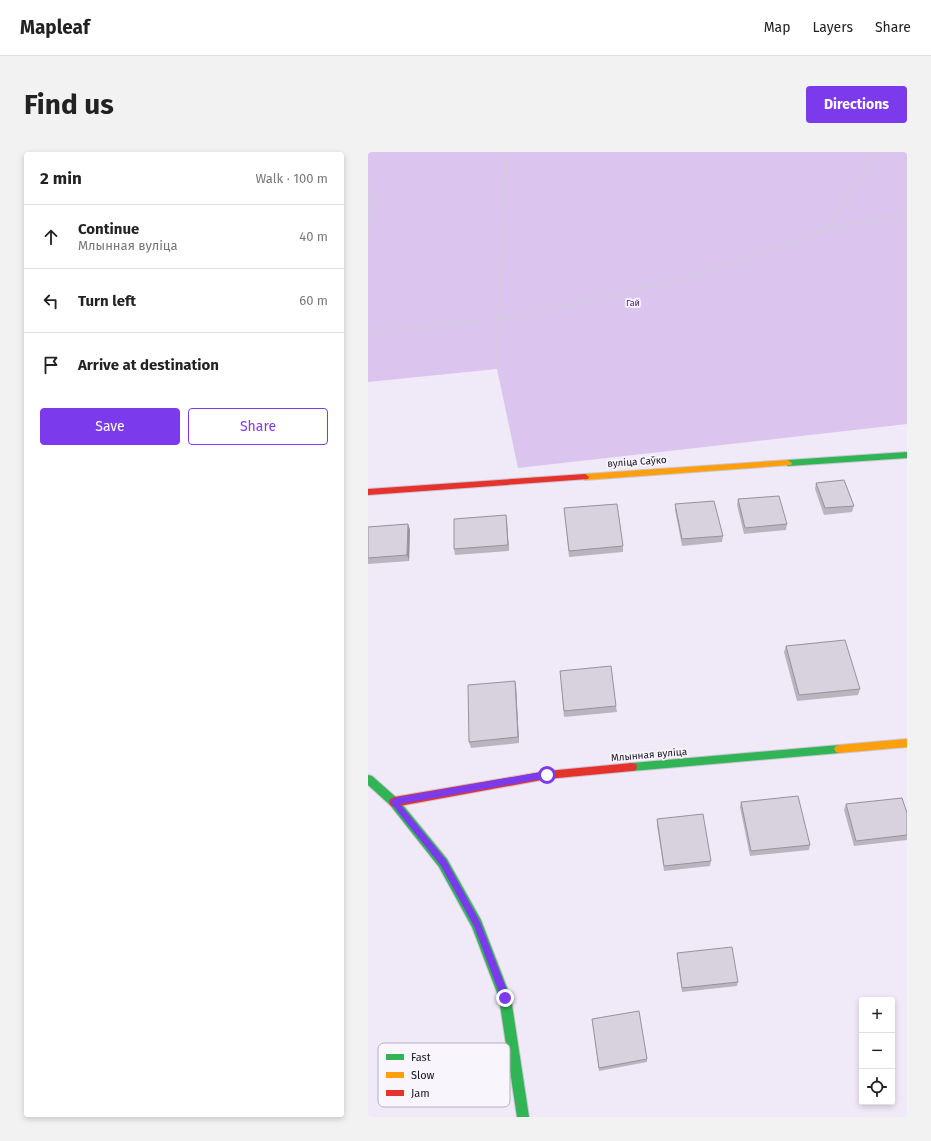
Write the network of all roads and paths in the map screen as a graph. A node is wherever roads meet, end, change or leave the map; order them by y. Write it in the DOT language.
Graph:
graph roads {
  1 [pos="506,152"];
  2 [pos="878,152"];
  3 [pos="368,189"];
  4 [pos="907,213"];
  5 [pos="827,229"];
  6 [pos="368,233"];
  7 [pos="368,333"];
  8 [pos="497,368"];
  9 [pos="907,455"];
  10 [pos="368,492"];
  11 [pos="907,744"];
  12 [pos="368,779"];
  13 [pos="394,802"];
  14 [pos="522,1117"];
  1 -- 8 [label="path"];
  2 -- 5 [label="path"];
  3 -- 6 [label="path"];
  4 -- 5 [label="path"];
  5 -- 7 [label="path"];
  9 -- 10 [label="street, вуліца Саўко"];
  11 -- 13 [label="street, Млынная вуліца"];
  12 -- 13 [label="street"];
  13 -- 14 [label="street"];
}
